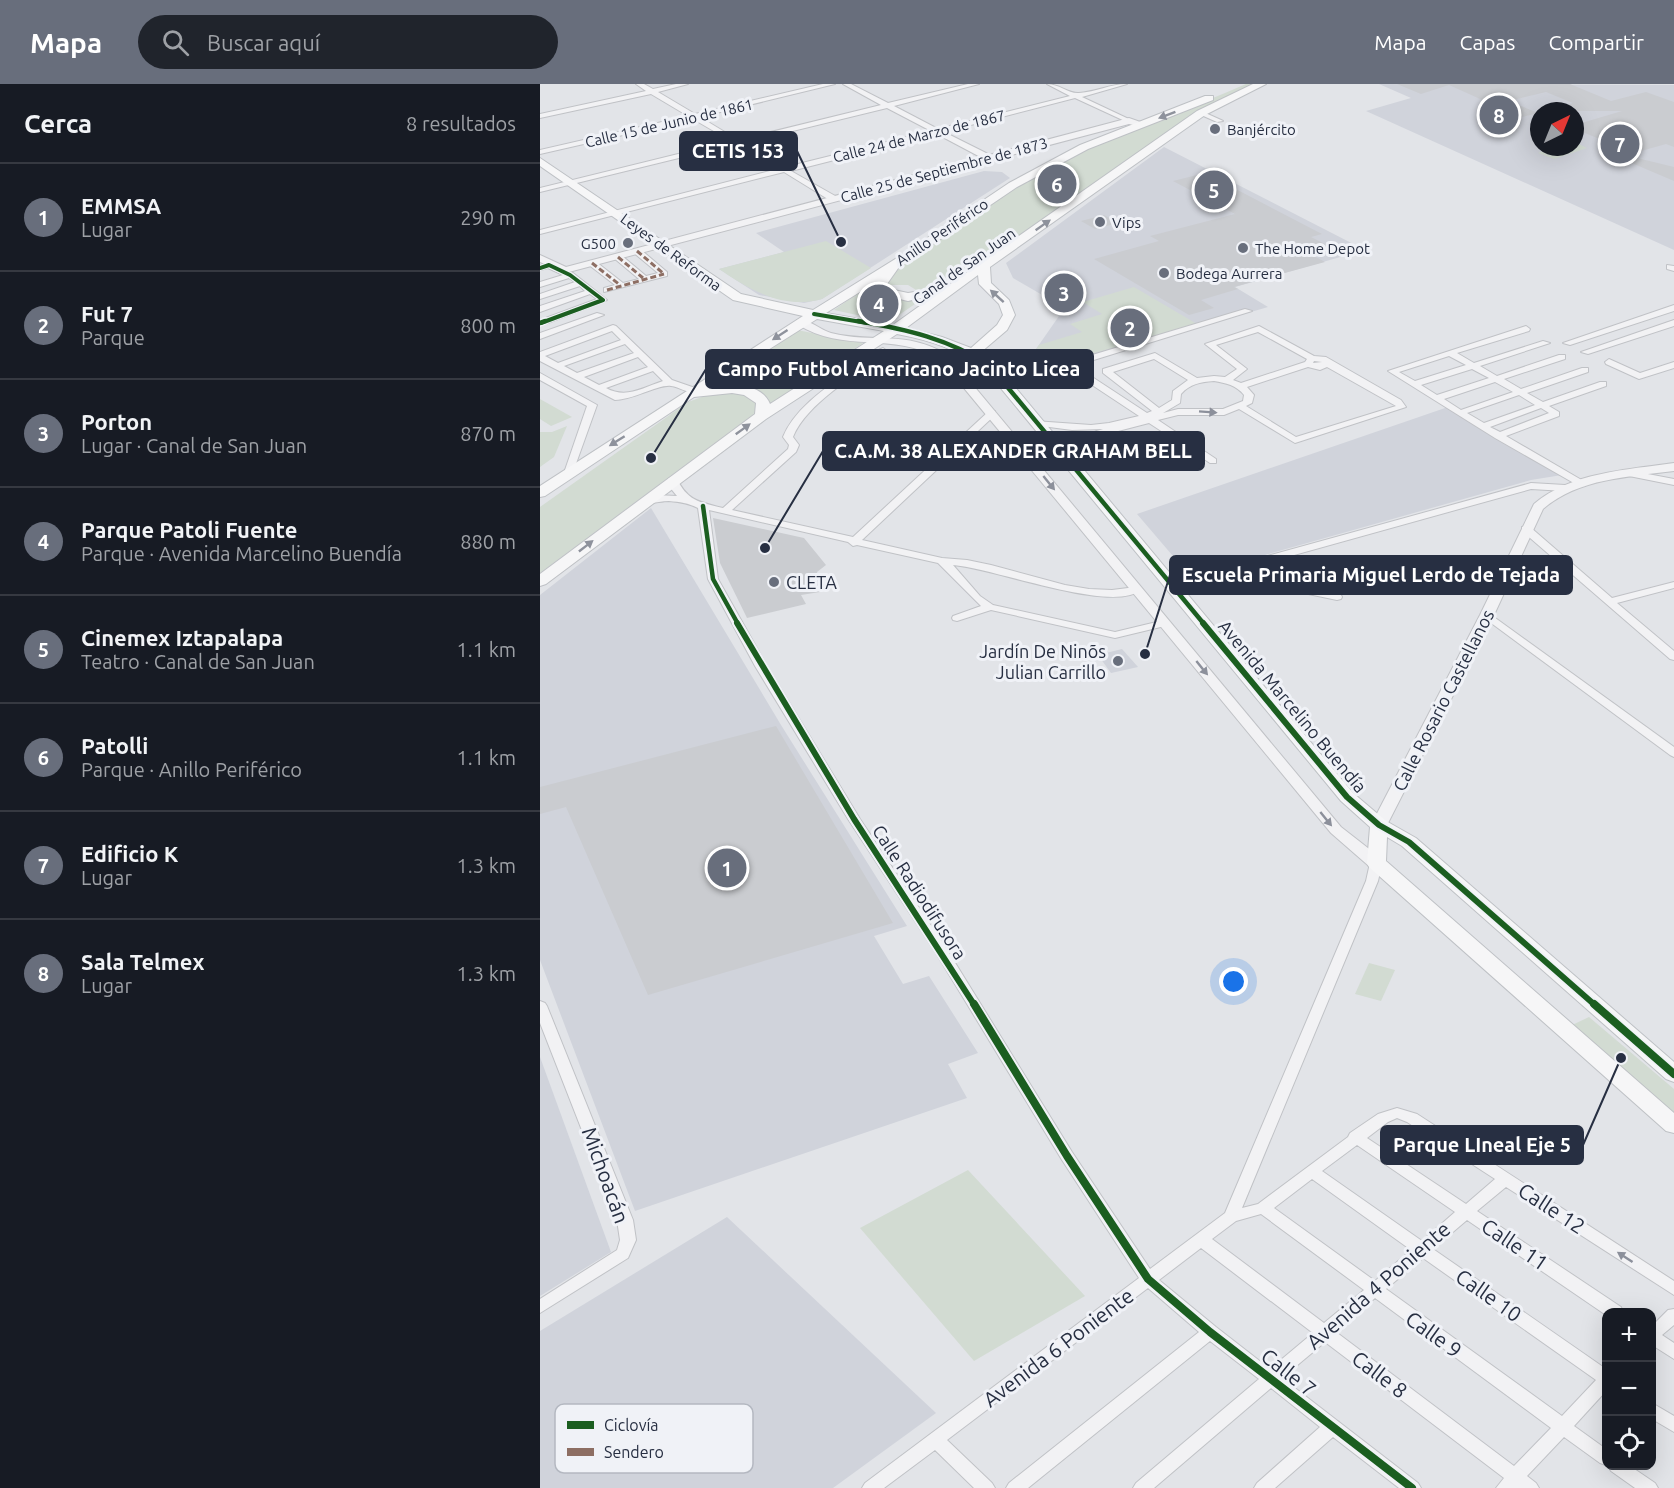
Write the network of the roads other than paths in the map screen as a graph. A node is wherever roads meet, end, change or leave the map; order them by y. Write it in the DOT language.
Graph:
graph roads {
  1 [pos="639,84"];
  2 [pos="685,84"];
  3 [pos="832,84"];
  4 [pos="846,84"];
  5 [pos="976,84"];
  6 [pos="1050,84"];
  7 [pos="1124,84"];
  8 [pos="1240,84"];
  9 [pos="1261,84"];
  10 [pos="652,92"];
  11 [pos="1076,96"];
  12 [pos="888,106"];
  13 [pos="1201,113"];
  14 [pos="540,116"];
  15 [pos="696,118"];
  16 [pos="1219,121"];
  17 [pos="1135,123"];
  18 [pos="936,131"];
  19 [pos="1071,137"];
  20 [pos="739,143"];
  21 [pos="540,152"];
  22 [pos="989,158"];
  23 [pos="540,161"];
  24 [pos="785,170"];
  25 [pos="923,175"];
  26 [pos="934,181"];
  27 [pos="571,182"];
  28 [pos="540,190"];
  29 [pos="834,199"];
  30 [pos="616,212"];
  31 [pos="540,232"];
  32 [pos="667,248"];
  33 [pos="637,251"];
  34 [pos="909,256"];
  35 [pos="618,257"];
  36 [pos="540,258"];
  37 [pos="592,263"];
  38 [pos="540,268"];
  39 [pos="981,269"];
  40 [pos="566,272"];
  41 [pos="643,279"];
  42 [pos="581,283"];
  43 [pos="540,285"];
  44 [pos="620,285"];
  45 [pos="607,290"];
  46 [pos="592,291"];
  47 [pos="540,297"];
  48 [pos="1674,308"];
  49 [pos="540,309"];
  50 [pos="1248,311"];
  51 [pos="814,314"];
  52 [pos="600,315"];
  53 [pos="554,318"];
  54 [pos="801,322"];
  55 [pos="540,323"];
  56 [pos="1674,323"];
  57 [pos="569,326"];
  58 [pos="1526,329"];
  59 [pos="894,330"];
  60 [pos="540,336"];
  61 [pos="626,341"];
  62 [pos="1546,343"];
  63 [pos="1567,343"];
  64 [pos="882,345"];
  65 [pos="1585,352"];
  66 [pos="1450,353"];
  67 [pos="638,354"];
  68 [pos="975,354"];
  69 [pos="540,356"];
  70 [pos="1562,357"];
  71 [pos="1308,362"];
  72 [pos="1609,362"];
  73 [pos="1674,365"];
  74 [pos="557,366"];
  75 [pos="1473,366"];
  76 [pos="1061,367"];
  77 [pos="654,368"];
  78 [pos="1585,370"];
  79 [pos="1032,374"];
  80 [pos="540,376"];
  81 [pos="577,376"];
  82 [pos="1497,379"];
  83 [pos="1002,380"];
  84 [pos="1195,381"];
  85 [pos="1225,381"];
  86 [pos="669,382"];
  87 [pos="1415,384"];
  88 [pos="1603,384"];
  89 [pos="1241,386"];
  90 [pos="598,388"];
  91 [pos="1520,392"];
  92 [pos="690,395"];
  93 [pos="1438,398"];
  94 [pos="1542,405"];
  95 [pos="1241,407"];
  96 [pos="1159,412"];
  97 [pos="992,413"];
  98 [pos="1460,413"];
  99 [pos="761,416"];
  100 [pos="1148,418"];
  101 [pos="1037,423"];
  102 [pos="1484,426"];
  103 [pos="1498,436"];
  104 [pos="1068,460"];
  105 [pos="1214,460"];
  106 [pos="1674,467"];
  107 [pos="570,470"];
  108 [pos="1632,474"];
  109 [pos="674,479"];
  110 [pos="1674,482"];
  111 [pos="1582,484"];
  112 [pos="1565,488"];
  113 [pos="540,492"];
  114 [pos="689,500"];
  115 [pos="644,501"];
  116 [pos="703,506"];
  117 [pos="724,512"];
  118 [pos="1527,529"];
  119 [pos="853,543"];
  120 [pos="942,561"];
  121 [pos="1232,569"];
  122 [pos="540,581"];
  123 [pos="1174,585"];
  124 [pos="1674,585"];
  125 [pos="1136,590"];
  126 [pos="1337,597"];
  127 [pos="1611,601"];
  128 [pos="990,607"];
  129 [pos="1487,615"];
  130 [pos="957,618"];
  131 [pos="1165,623"];
  132 [pos="1674,657"];
  133 [pos="1674,753"];
  134 [pos="1379,825"];
  135 [pos="1376,863"];
  136 [pos="540,1006"];
  137 [pos="1674,1074"];
  138 [pos="1397,1113"];
  139 [pos="1674,1125"];
  140 [pos="1355,1137"];
  141 [pos="1311,1171"];
  142 [pos="1506,1178"];
  143 [pos="1263,1208"];
  144 [pos="1465,1210"];
  145 [pos="1231,1217"];
  146 [pos="1201,1239"];
  147 [pos="1422,1248"];
  148 [pos="1148,1279"];
  149 [pos="1674,1289"];
  150 [pos="1373,1290"];
  151 [pos="540,1307"];
  152 [pos="1610,1308"];
  153 [pos="1674,1315"];
  154 [pos="1210,1332"];
  155 [pos="1324,1332"];
  156 [pos="1656,1332"];
  157 [pos="1656,1339"];
  158 [pos="1674,1352"];
  159 [pos="1602,1376"];
  160 [pos="1270,1377"];
  161 [pos="1602,1383"];
  162 [pos="1656,1413"];
  163 [pos="1674,1425"];
  164 [pos="1332,1427"];
  165 [pos="1563,1427"];
  166 [pos="936,1440"];
  167 [pos="1602,1455"];
  168 [pos="1623,1470"];
  169 [pos="1510,1483"];
  170 [pos="1402,1485"];
  171 [pos="871,1488"];
  172 [pos="986,1488"];
  173 [pos="1015,1488"];
  174 [pos="1142,1488"];
  175 [pos="1263,1488"];
  176 [pos="1530,1488"];
  177 [pos="1649,1488"];
  1 -- 10 [label="street"];
  2 -- 10 [label="street"];
  3 -- 15 [label="street, Calle 15 de Junio de 1861"];
  4 -- 12 [label="street"];
  5 -- 12 [label="street"];
  6 -- 11 [label="street"];
  7 -- 11 [label="street, Calle 24 de Marzo de 1867"];
  8 -- 17 [label="main road, Anillo Periférico, one-way"];
  9 -- 13 [label="main road, Canal de San Juan"];
  10 -- 14 [label="street"];
  10 -- 15 [label="street"];
  11 -- 17 [label="street"];
  11 -- 18 [label="street, Calle 24 de Marzo de 1867"];
  12 -- 18 [label="street"];
  12 -- 20 [label="street"];
  13 -- 16 [label="street"];
  39 -- 13 [label="main road, Canal de San Juan, one-way"];
  15 -- 20 [label="street"];
  15 -- 21 [label="street, Calle 15 de Junio de 1861"];
  17 -- 19 [label="street, Calle 25 de Septiembre de 1873"];
  17 -- 34 [label="main road, Anillo Periférico"];
  18 -- 22 [label="street"];
  18 -- 24 [label="street, Calle 24 de Marzo de 1867"];
  19 -- 22 [label="street, Calle 25 de Septiembre de 1873"];
  19 -- 26 [label="street, Calle 25 de Septiembre de 1873"];
  20 -- 24 [label="street"];
  20 -- 27 [label="street"];
  22 -- 25 [label="street, Calle 25 de Septiembre de 1873"];
  23 -- 27 [label="main road, Leyes de Reforma"];
  24 -- 29 [label="street"];
  24 -- 30 [label="street, Calle 24 de Marzo de 1867"];
  25 -- 26 [label="street"];
  25 -- 29 [label="street, Calle 25 de Septiembre de 1873"];
  26 -- 32 [label="street, Calle 25 de Septiembre de 1873"];
  27 -- 28 [label="street"];
  27 -- 30 [label="main road, Leyes de Reforma"];
  29 -- 32 [label="street, Calle 25 de Septiembre de 1873"];
  30 -- 31 [label="street, Calle 24 de Marzo de 1867"];
  30 -- 32 [label="main road, Leyes de Reforma"];
  32 -- 33 [label="street, Calle 25 de Septiembre de 1873"];
  32 -- 51 [label="main road, Leyes de Reforma"];
  33 -- 35 [label="street, Calle 25 de Septiembre de 1873"];
  33 -- 41 [label="street"];
  34 -- 39 [label="main road"];
  34 -- 51 [label="main road, Anillo Periférico"];
  35 -- 37 [label="street, Calle 25 de Septiembre de 1873"];
  35 -- 41 [label="street"];
  36 -- 40 [label="street"];
  37 -- 40 [label="street, Calle 25 de Septiembre de 1873"];
  37 -- 44 [label="street"];
  38 -- 40 [label="street"];
  39 -- 59 [label="main road, Canal de San Juan"];
  68 -- 39 [label="main road, one-way"];
  40 -- 42 [label="street"];
  40 -- 43 [label="street"];
  41 -- 44 [label="street"];
  42 -- 46 [label="street"];
  42 -- 47 [label="street"];
  44 -- 45 [label="street"];
  46 -- 49 [label="street"];
  46 -- 53 [label="street"];
  48 -- 63 [label="street"];
  49 -- 53 [label="street"];
  50 -- 76 [label="street"];
  51 -- 54 [label="main road, Anillo Periférico"];
  51 -- 59 [label="main road, Avenida Marcelino Buendía"];
  52 -- 57 [label="street"];
  53 -- 55 [label="street"];
  53 -- 57 [label="street"];
  54 -- 64 [label="street"];
  54 -- 92 [label="main road, Anillo Periférico, one-way"];
  56 -- 65 [label="street"];
  57 -- 60 [label="street"];
  58 -- 66 [label="street"];
  59 -- 64 [label="main road, Canal de San Juan"];
  59 -- 68 [label="main road, Avenida Marcelino Buendía"];
  61 -- 67 [label="street"];
  61 -- 69 [label="street"];
  61 -- 74 [label="street"];
  62 -- 75 [label="street"];
  64 -- 97 [label="street"];
  64 -- 99 [label="main road, Canal de San Juan"];
  64 -- 117 [label="street"];
  66 -- 75 [label="street"];
  66 -- 87 [label="street"];
  67 -- 77 [label="street"];
  67 -- 81 [label="street"];
  68 -- 79 [label="street"];
  68 -- 83 [label="main road, Avenida Marcelino Buendía"];
  69 -- 74 [label="street"];
  70 -- 82 [label="street"];
  71 -- 85 [label="street"];
  71 -- 89 [label="street"];
  71 -- 95 [label="street"];
  72 -- 73 [label="street"];
  74 -- 81 [label="street"];
  75 -- 82 [label="street"];
  75 -- 87 [label="street"];
  76 -- 79 [label="street"];
  76 -- 100 [label="street"];
  77 -- 86 [label="street"];
  77 -- 90 [label="street"];
  78 -- 91 [label="street"];
  79 -- 83 [label="street"];
  80 -- 107 [label="street"];
  81 -- 90 [label="street"];
  82 -- 91 [label="street"];
  82 -- 93 [label="street"];
  83 -- 101 [label="main road, Avenida Marcelino Buendía"];
  84 -- 85 [label="street"];
  84 -- 96 [label="street"];
  84 -- 96 [label="street"];
  85 -- 89 [label="street"];
  86 -- 90 [label="street"];
  86 -- 92 [label="street"];
  87 -- 93 [label="street"];
  88 -- 94 [label="street"];
  89 -- 95 [label="street"];
  91 -- 94 [label="street"];
  91 -- 98 [label="street"];
  92 -- 99 [label="main road"];
  92 -- 107 [label="main road, Anillo Periférico, one-way"];
  93 -- 98 [label="street"];
  94 -- 102 [label="street"];
  94 -- 103 [label="street"];
  100 -- 95 [label="street, one-way"];
  96 -- 100 [label="street"];
  97 -- 119 [label="street"];
  97 -- 125 [label="street, one-way"];
  98 -- 102 [label="street"];
  109 -- 99 [label="main road, Canal de San Juan, one-way"];
  100 -- 101 [label="street"];
  100 -- 104 [label="street"];
  100 -- 105 [label="street"];
  101 -- 104 [label="main road, Avenida Marcelino Buendía"];
  102 -- 103 [label="street"];
  103 -- 111 [label="street"];
  104 -- 123 [label="main road, Avenida Marcelino Buendía"];
  106 -- 108 [label="street"];
  107 -- 113 [label="main road, Anillo Periférico"];
  108 -- 110 [label="street"];
  108 -- 111 [label="street"];
  109 -- 114 [label="street"];
  109 -- 115 [label="main road, Canal de San Juan"];
  111 -- 112 [label="street"];
  112 -- 118 [label="street, Calle Rosario Castellanos"];
  112 -- 121 [label="street"];
  114 -- 115 [label="street"];
  114 -- 116 [label="street"];
  122 -- 115 [label="main road, Canal de San Juan, one-way"];
  116 -- 117 [label="street"];
  116 -- 148 [label="street, Calle Radiodifusora"];
  117 -- 119 [label="street"];
  118 -- 127 [label="street"];
  118 -- 129 [label="street, Calle Rosario Castellanos"];
  119 -- 120 [label="street"];
  120 -- 125 [label="street"];
  120 -- 128 [label="street"];
  121 -- 123 [label="street"];
  121 -- 126 [label="street"];
  123 -- 134 [label="main road, Avenida Marcelino Buendía"];
  124 -- 127 [label="street"];
  125 -- 131 [label="street"];
  127 -- 132 [label="street"];
  128 -- 130 [label="street"];
  128 -- 131 [label="street"];
  129 -- 133 [label="street"];
  129 -- 134 [label="street, Calle Rosario Castellanos"];
  131 -- 135 [label="street, one-way"];
  134 -- 135 [label="main road"];
  134 -- 137 [label="main road, Avenida Marcelino Buendía"];
  135 -- 139 [label="main road"];
  135 -- 145 [label="street"];
  136 -- 151 [label="street, Michoacán"];
  138 -- 140 [label="street, Avenida 6 Poniente"];
  138 -- 142 [label="street, Calle 12"];
  140 -- 141 [label="street, Avenida 6 Poniente"];
  140 -- 144 [label="street, Calle 11"];
  141 -- 143 [label="street, Avenida 6 Poniente"];
  141 -- 147 [label="street, Calle 10"];
  142 -- 144 [label="street, Avenida 4 Poniente"];
  149 -- 142 [label="street, Calle 12, one-way"];
  143 -- 145 [label="street, Avenida 6 Poniente"];
  143 -- 150 [label="street, Calle 9"];
  144 -- 147 [label="street, Avenida 4 Poniente"];
  144 -- 152 [label="street, Calle 11"];
  145 -- 146 [label="street, Avenida 6 Poniente"];
  146 -- 148 [label="street, Avenida 6 Poniente"];
  146 -- 155 [label="street, Calle 8"];
  147 -- 150 [label="street, Avenida 4 Poniente"];
  147 -- 159 [label="street, Calle 10"];
  148 -- 154 [label="street, Calle 7"];
  148 -- 166 [label="street, Avenida 6 Poniente"];
  150 -- 155 [label="street, Avenida 4 Poniente"];
  150 -- 165 [label="street, Calle 9"];
  153 -- 156 [label="street"];
  154 -- 160 [label="street, Calle 7"];
  154 -- 173 [label="street"];
  155 -- 160 [label="street, Avenida 4 Poniente"];
  155 -- 169 [label="street, Calle 8"];
  157 -- 158 [label="street"];
  160 -- 164 [label="street, Calle 7"];
  160 -- 174 [label="street, Avenida 4 Poniente"];
  161 -- 165 [label="street"];
  162 -- 163 [label="street"];
  164 -- 170 [label="street, Calle 7"];
  164 -- 175 [label="street"];
  165 -- 167 [label="street, Calle 9"];
  165 -- 169 [label="street"];
  166 -- 171 [label="street, Avenida 6 Poniente"];
  166 -- 172 [label="street"];
  168 -- 177 [label="street"];
  169 -- 176 [label="street, Calle 8"];
}
